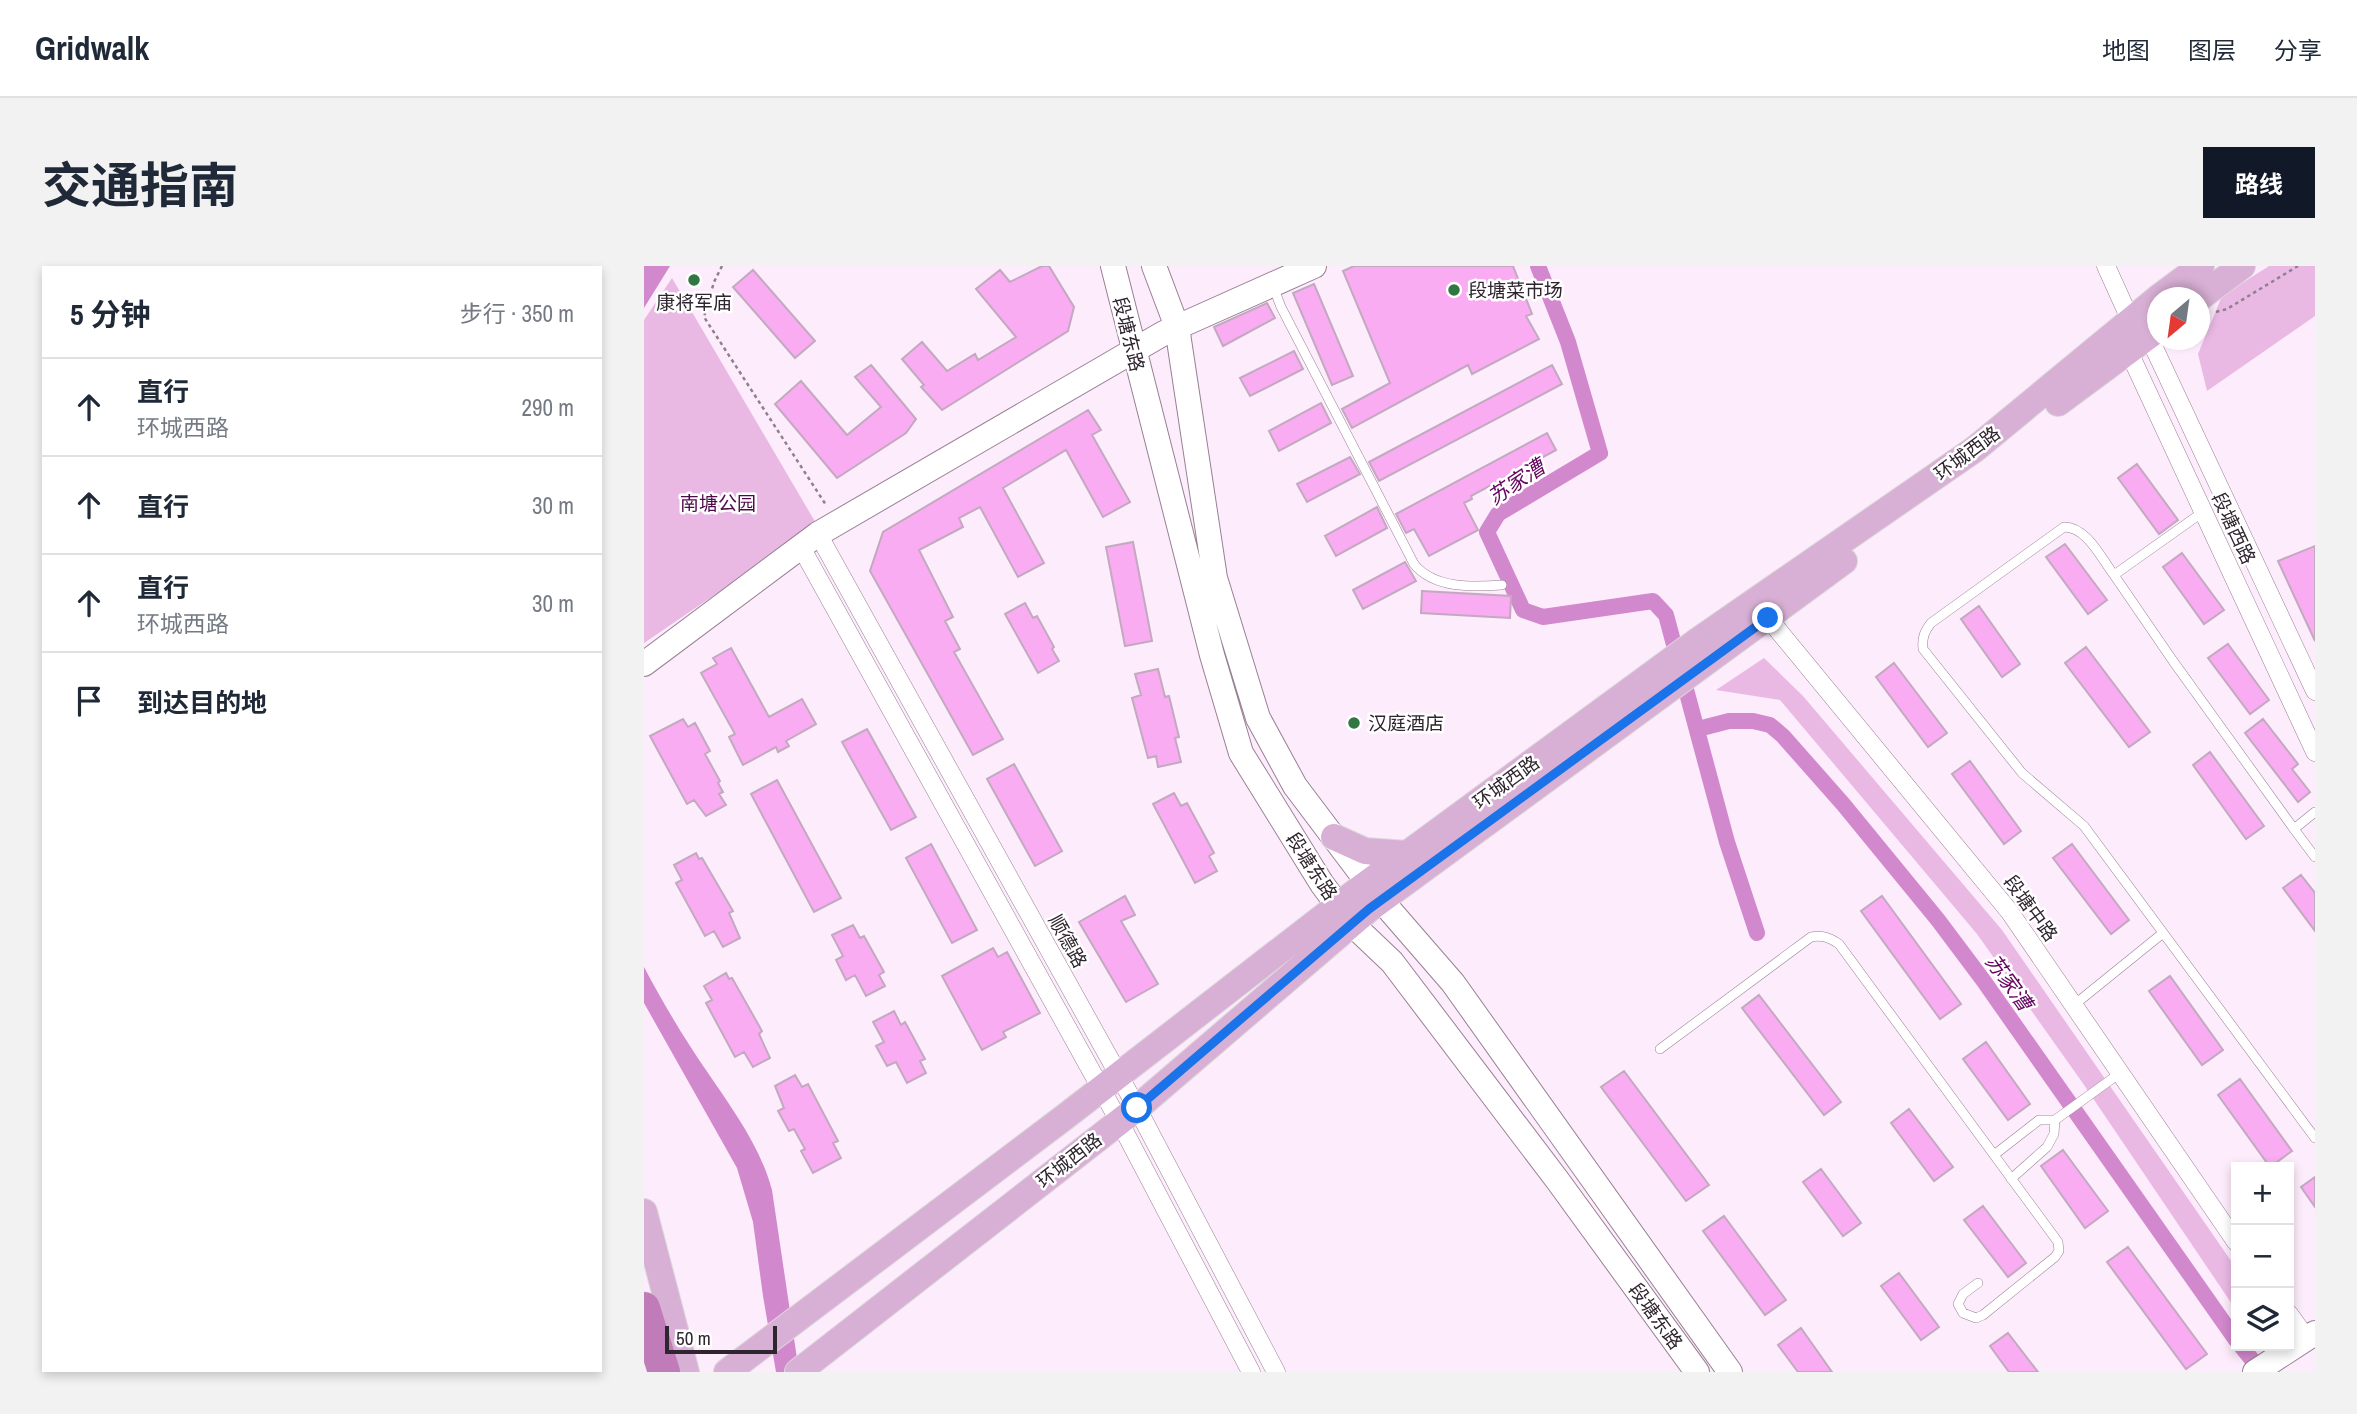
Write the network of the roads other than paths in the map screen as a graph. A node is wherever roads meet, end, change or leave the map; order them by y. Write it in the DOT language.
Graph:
graph roads {
  1 [pos="1113,266"];
  2 [pos="1154,266"];
  3 [pos="1314,266"];
  4 [pos="2106,266"];
  5 [pos="2201,266"];
  6 [pos="2242,266"];
  7 [pos="1272,285"];
  8 [pos="2173,287"];
  9 [pos="2210,300"];
  10 [pos="1177,327"];
  11 [pos="2141,333"];
  12 [pos="1133,351"];
  13 [pos="2203,512"];
  14 [pos="819,534"];
  15 [pos="2115,575"];
  16 [pos="1502,585"];
  17 [pos="1768,618"];
  18 [pos="1702,652"];
  19 [pos="644,664"];
  20 [pos="2315,691"];
  21 [pos="1645,694"];
  22 [pos="2315,752"];
  23 [pos="2315,812"];
  24 [pos="2294,828"];
  25 [pos="1334,836"];
  26 [pos="1407,855"];
  27 [pos="2315,857"];
  28 [pos="1375,891"];
  29 [pos="1345,915"];
  30 [pos="2163,933"];
  31 [pos="2074,1005"];
  32 [pos="1660,1049"];
  33 [pos="2120,1073"];
  34 [pos="1109,1082"];
  35 [pos="1128,1114"];
  36 [pos="2055,1120"];
  37 [pos="2315,1138"];
  38 [pos="1994,1155"];
  39 [pos="2011,1179"];
  40 [pos="644,1212"];
  41 [pos="2231,1235"];
  42 [pos="1978,1283"];
  43 [pos="644,1308"];
  44 [pos="2294,1319"];
  45 [pos="2311,1336"];
  46 [pos="729,1371"];
  47 [pos="664,1372"];
  48 [pos="685,1372"];
  49 [pos="798,1372"];
  50 [pos="1251,1372"];
  51 [pos="1276,1372"];
  52 [pos="1697,1372"];
  53 [pos="1730,1372"];
  54 [pos="2255,1372"];
  1 -- 12 [label="main road, 段塘东路"];
  2 -- 10 [label="main road, 段塘东路"];
  3 -- 7 [label="main road"];
  4 -- 11 [label="street"];
  5 -- 8 [label="main road, 环城西路"];
  6 -- 9 [label="main road"];
  7 -- 10 [label="main road"];
  7 -- 16 [label="lane"];
  10 -- 12 [label="main road"];
  10 -- 25 [label="main road, 段塘东路"];
  11 -- 13 [label="street, 段塘西路"];
  11 -- 17 [label="main road, 环城西路"];
  11 -- 18 [label="main road, 环城西路"];
  11 -- 20 [label="street"];
  12 -- 14 [label="main road"];
  12 -- 29 [label="main road, 段塘东路"];
  13 -- 15 [label="lane"];
  13 -- 22 [label="street, 段塘西路"];
  14 -- 19 [label="main road"];
  14 -- 34 [label="street, 顺德路"];
  15 -- 24 [label="lane"];
  15 -- 30 [label="lane"];
  17 -- 18 [label="main road, 环城西路"];
  17 -- 31 [label="street, 段塘中路"];
  18 -- 21 [label="main road"];
  21 -- 26 [label="main road, 环城西路"];
  21 -- 28 [label="main road, 环城西路"];
  23 -- 24 [label="lane"];
  24 -- 27 [label="lane"];
  25 -- 26 [label="main road"];
  25 -- 28 [label="main road, 段塘东路"];
  26 -- 28 [label="main road, 环城西路"];
  28 -- 29 [label="main road, 环城西路"];
  28 -- 53 [label="main road, 段塘东路"];
  29 -- 34 [label="main road, 环城西路"];
  29 -- 35 [label="main road, 环城西路"];
  29 -- 52 [label="main road, 段塘东路"];
  30 -- 31 [label="lane"];
  30 -- 37 [label="lane"];
  31 -- 33 [label="street, 段塘中路"];
  32 -- 38 [label="lane"];
  33 -- 36 [label="lane"];
  33 -- 41 [label="street, 段塘中路"];
  34 -- 35 [label="street, 顺德路"];
  34 -- 46 [label="main road, 环城西路"];
  35 -- 49 [label="main road, 环城西路"];
  35 -- 50 [label="street, 顺德路"];
  35 -- 51 [label="street, 顺德路"];
  36 -- 38 [label="lane"];
  36 -- 39 [label="lane"];
  38 -- 39 [label="lane"];
  39 -- 42 [label="lane"];
  40 -- 48 [label="main road"];
  43 -- 47 [label="highway"];
  44 -- 45 [label="street"];
  45 -- 54 [label="main road"];
}
